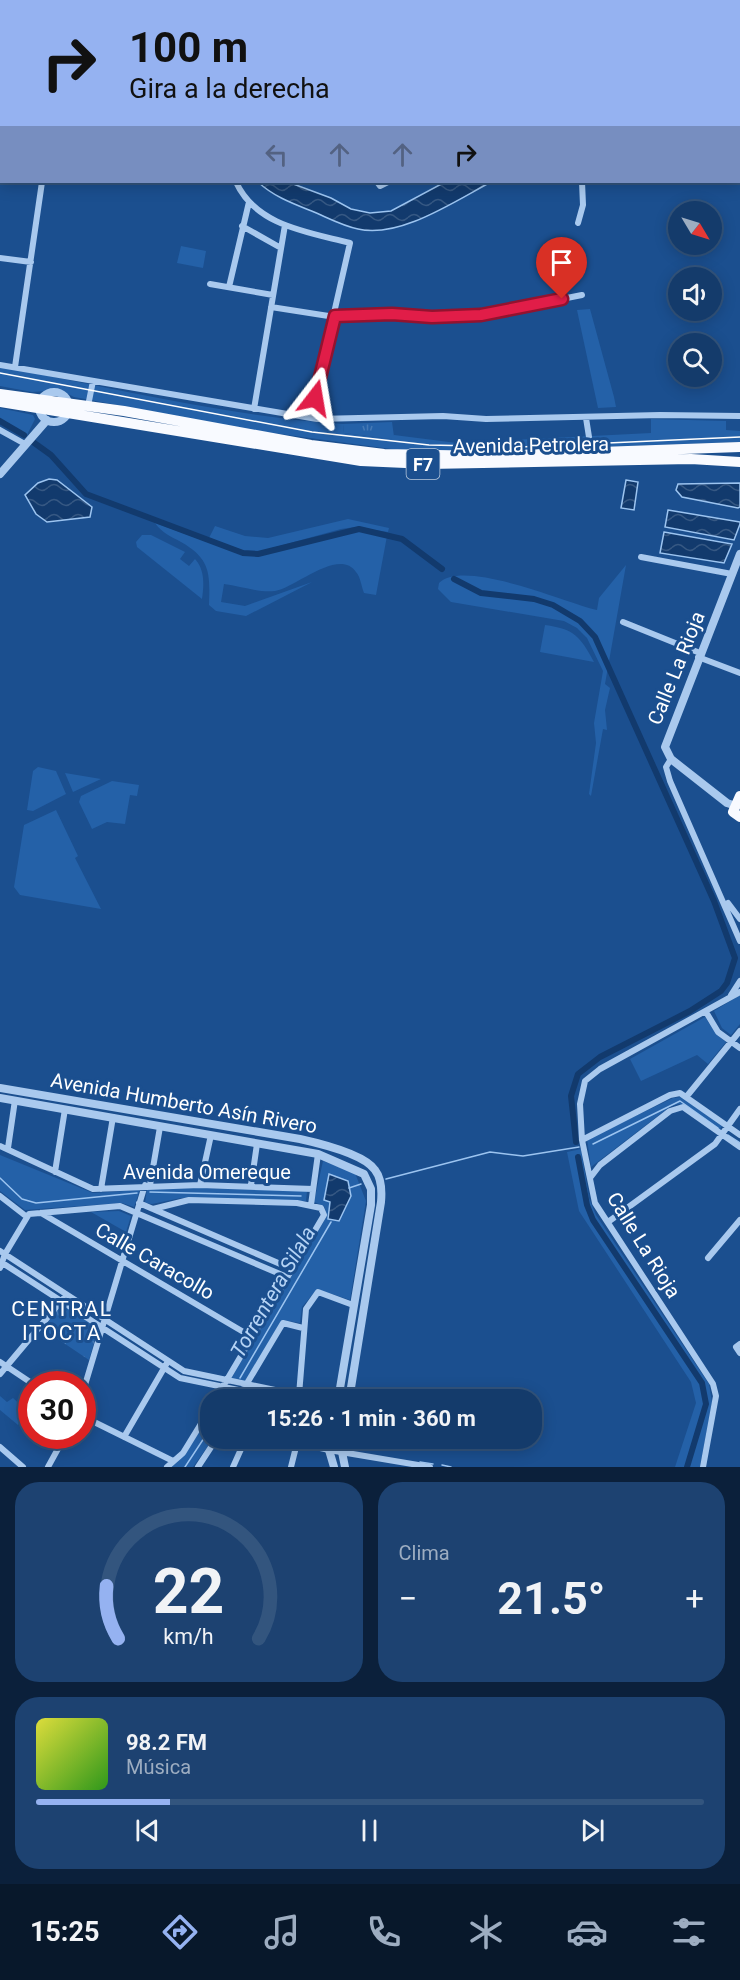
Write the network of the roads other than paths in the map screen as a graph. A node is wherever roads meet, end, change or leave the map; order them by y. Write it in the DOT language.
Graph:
graph roads {
  1 [pos="42,183"];
  2 [pos="237,183"];
  3 [pos="582,183"];
  4 [pos="249,202"];
  5 [pos="579,223"];
  6 [pos="285,225"];
  7 [pos="242,226"];
  8 [pos="281,248"];
  9 [pos="0,258"];
  10 [pos="31,262"];
  11 [pos="210,284"];
  12 [pos="229,287"];
  13 [pos="273,295"];
  14 [pos="582,295"];
  15 [pos="272,307"];
  16 [pos="335,316"];
  17 [pos="0,364"];
  18 [pos="15,367"];
  19 [pos="93,381"];
  20 [pos="0,394"];
  21 [pos="21,401"];
  22 [pos="0,402"];
  23 [pos="43,408"];
  24 [pos="66,409"];
  25 [pos="254,409"];
  26 [pos="86,411"];
  27 [pos="740,416"];
  28 [pos="310,418"];
  29 [pos="586,418"];
  30 [pos="0,430"];
  31 [pos="589,437"];
  32 [pos="25,444"];
  33 [pos="740,447"];
  34 [pos="740,462"];
  35 [pos="0,474"];
  36 [pos="740,554"];
  37 [pos="641,557"];
  38 [pos="732,574"];
  39 [pos="623,622"];
  40 [pos="699,655"];
  41 [pos="740,673"];
  42 [pos="670,759"];
  43 [pos="736,807"];
  44 [pos="720,892"];
  45 [pos="740,919"];
  46 [pos="740,941"];
  47 [pos="740,981"];
  48 [pos="740,992"];
  49 [pos="725,1002"];
  50 [pos="706,1012"];
  51 [pos="740,1031"];
  52 [pos="732,1042"];
  53 [pos="740,1048"];
  54 [pos="0,1088"];
  55 [pos="687,1096"];
  56 [pos="0,1098"];
  57 [pos="15,1100"];
  58 [pos="740,1108"];
  59 [pos="65,1109"];
  60 [pos="113,1117"];
  61 [pos="726,1126"];
  62 [pos="160,1127"];
  63 [pos="722,1134"];
  64 [pos="211,1135"];
  65 [pos="740,1136"];
  66 [pos="582,1140"];
  67 [pos="257,1144"];
  68 [pos="0,1146"];
  69 [pos="740,1147"];
  70 [pos="8,1148"];
  71 [pos="318,1154"];
  72 [pos="55,1172"];
  73 [pos="590,1179"];
  74 [pos="147,1185"];
  75 [pos="200,1185"];
  76 [pos="251,1185"];
  77 [pos="101,1189"];
  78 [pos="313,1189"];
  79 [pos="0,1196"];
  80 [pos="139,1203"];
  81 [pos="311,1205"];
  82 [pos="153,1209"];
  83 [pos="40,1212"];
  84 [pos="136,1212"];
  85 [pos="28,1215"];
  86 [pos="369,1215"];
  87 [pos="380,1216"];
  88 [pos="740,1220"];
  89 [pos="608,1222"];
  90 [pos="2,1252"];
  91 [pos="708,1258"];
  92 [pos="121,1260"];
  93 [pos="1,1264"];
  94 [pos="292,1269"];
  95 [pos="287,1277"];
  96 [pos="66,1294"];
  97 [pos="62,1301"];
  98 [pos="353,1305"];
  99 [pos="105,1319"];
  100 [pos="103,1327"];
  101 [pos="303,1328"];
  102 [pos="252,1337"];
  103 [pos="0,1362"];
  104 [pos="167,1363"];
  105 [pos="6,1367"];
  106 [pos="89,1371"];
  107 [pos="0,1374"];
  108 [pos="18,1375"];
  109 [pos="224,1383"];
  110 [pos="247,1384"];
  111 [pos="221,1389"];
  112 [pos="239,1389"];
  113 [pos="243,1389"];
  114 [pos="271,1389"];
  115 [pos="299,1389"];
  116 [pos="340,1389"];
  117 [pos="351,1389"];
  118 [pos="96,1423"];
  119 [pos="200,1425"];
  120 [pos="124,1437"];
  121 [pos="1,1449"];
  122 [pos="58,1449"];
  123 [pos="210,1449"];
  124 [pos="241,1449"];
  125 [pos="296,1449"];
  126 [pos="324,1449"];
  127 [pos="342,1449"];
  128 [pos="329,1450"];
  129 [pos="342,1452"];
  130 [pos="173,1461"];
  131 [pos="407,1465"];
  132 [pos="416,1466"];
  133 [pos="23,1467"];
  134 [pos="48,1467"];
  135 [pos="167,1467"];
  136 [pos="198,1467"];
  137 [pos="233,1467"];
  138 [pos="291,1467"];
  139 [pos="334,1467"];
  140 [pos="345,1467"];
  141 [pos="430,1467"];
  142 [pos="703,1467"];
  1 -- 10 [label="street"];
  2 -- 4 [label="street"];
  3 -- 5 [label="street"];
  4 -- 6 [label="street"];
  4 -- 7 [label="street"];
  6 -- 8 [label="street"];
  6 -- 16 [label="street"];
  7 -- 8 [label="street"];
  7 -- 12 [label="street"];
  8 -- 13 [label="street"];
  9 -- 10 [label="street"];
  10 -- 18 [label="street"];
  11 -- 12 [label="street"];
  12 -- 13 [label="street"];
  13 -- 15 [label="street"];
  14 -- 16 [label="street"];
  15 -- 16 [label="street"];
  15 -- 25 [label="street"];
  16 -- 28 [label="street"];
  17 -- 18 [label="street"];
  18 -- 19 [label="street"];
  19 -- 25 [label="street"];
  19 -- 26 [label="street"];
  20 -- 21 [label="highway, F7"];
  21 -- 22 [label="highway, F7"];
  21 -- 23 [label="highway, F7"];
  21 -- 23 [label="highway"];
  23 -- 24 [label="highway, Avenida Petrolera / F7"];
  23 -- 24 [label="street"];
  23 -- 32 [label="street"];
  24 -- 26 [label="highway, Avenida Petrolera / F7"];
  24 -- 26 [label="highway"];
  25 -- 28 [label="street"];
  26 -- 33 [label="highway, Avenida Petrolera / F7"];
  26 -- 34 [label="highway, Avenida Petrolera / F7"];
  27 -- 29 [label="street"];
  28 -- 29 [label="street"];
  29 -- 31 [label="street"];
  30 -- 32 [label="street"];
  32 -- 35 [label="street"];
  36 -- 38 [label="street, Calle La Rioja"];
  37 -- 38 [label="street"];
  38 -- 40 [label="street, Calle La Rioja"];
  39 -- 40 [label="street"];
  40 -- 41 [label="street"];
  40 -- 42 [label="street, Calle La Rioja"];
  42 -- 43 [label="street"];
  42 -- 44 [label="street, Calle La Rioja"];
  44 -- 45 [label="street, Calle La Rioja"];
  44 -- 46 [label="street, Calle La Rioja"];
  47 -- 49 [label="street, Calle La Rioja"];
  48 -- 49 [label="street, Calle La Rioja"];
  49 -- 50 [label="street, Calle La Rioja"];
  50 -- 52 [label="street"];
  50 -- 66 [label="street, Calle La Rioja"];
  51 -- 52 [label="street"];
  52 -- 53 [label="street"];
  52 -- 55 [label="street"];
  54 -- 87 [label="street, Avenida Humberto Asín Rivero"];
  55 -- 61 [label="street"];
  55 -- 66 [label="street"];
  56 -- 57 [label="street, Avenida Humberto Asín Rivero"];
  57 -- 59 [label="street, Avenida Humberto Asín Rivero"];
  57 -- 70 [label="street"];
  58 -- 61 [label="street"];
  59 -- 60 [label="street, Avenida Humberto Asín Rivero"];
  59 -- 72 [label="street"];
  60 -- 62 [label="street, Avenida Humberto Asín Rivero"];
  60 -- 77 [label="street"];
  61 -- 63 [label="street"];
  61 -- 65 [label="street"];
  62 -- 64 [label="street, Avenida Humberto Asín Rivero"];
  62 -- 74 [label="street"];
  63 -- 69 [label="street"];
  63 -- 73 [label="street"];
  63 -- 89 [label="street"];
  64 -- 67 [label="street, Avenida Humberto Asín Rivero"];
  64 -- 75 [label="street"];
  66 -- 73 [label="street, Calle La Rioja"];
  67 -- 71 [label="street, Avenida Humberto Asín Rivero"];
  67 -- 76 [label="street"];
  68 -- 70 [label="street"];
  70 -- 72 [label="street"];
  71 -- 78 [label="street"];
  71 -- 86 [label="street, Avenida Humberto Asín Rivero"];
  72 -- 77 [label="street"];
  73 -- 89 [label="street, Calle La Rioja"];
  74 -- 75 [label="street, Avenida Omereque"];
  74 -- 77 [label="street, Avenida Omereque"];
  74 -- 80 [label="street"];
  75 -- 76 [label="street, Avenida Omereque"];
  76 -- 78 [label="street, Avenida Omereque"];
  78 -- 81 [label="street"];
  79 -- 85 [label="street"];
  80 -- 82 [label="street"];
  80 -- 84 [label="street"];
  81 -- 82 [label="street, Avenida Omereque"];
  81 -- 94 [label="street"];
  82 -- 94 [label="street"];
  83 -- 84 [label="street, Avenida Omereque"];
  83 -- 85 [label="street, Avenida Omereque"];
  83 -- 92 [label="street, Calle Caracollo"];
  84 -- 92 [label="street"];
  84 -- 95 [label="street, Avenida Omereque"];
  85 -- 90 [label="street"];
  86 -- 87 [label="street"];
  86 -- 98 [label="street, Avenida Humberto Asín Rivero"];
  87 -- 117 [label="street, Avenida Humberto Asín Rivero"];
  88 -- 91 [label="street"];
  89 -- 142 [label="street, Calle La Rioja"];
  90 -- 93 [label="street"];
  90 -- 96 [label="street"];
  92 -- 99 [label="street"];
  92 -- 102 [label="street, Calle Caracollo"];
  93 -- 97 [label="street"];
  94 -- 95 [label="street"];
  95 -- 102 [label="street"];
  96 -- 97 [label="street"];
  96 -- 99 [label="street"];
  97 -- 100 [label="street"];
  97 -- 105 [label="street"];
  98 -- 101 [label="street"];
  98 -- 116 [label="street, Avenida Humberto Asín Rivero"];
  99 -- 100 [label="street"];
  99 -- 104 [label="street"];
  100 -- 104 [label="street"];
  100 -- 106 [label="street"];
  101 -- 110 [label="street"];
  101 -- 115 [label="street"];
  102 -- 109 [label="street"];
  103 -- 105 [label="street"];
  104 -- 109 [label="street"];
  104 -- 120 [label="street"];
  105 -- 107 [label="street"];
  105 -- 108 [label="street"];
  109 -- 110 [label="street"];
  109 -- 111 [label="street"];
  109 -- 112 [label="street"];
  110 -- 113 [label="street"];
  110 -- 114 [label="street"];
  118 -- 120 [label="street"];
  119 -- 130 [label="street"];
  120 -- 130 [label="street"];
  121 -- 133 [label="street"];
  122 -- 134 [label="street"];
  123 -- 136 [label="street"];
  124 -- 137 [label="street"];
  125 -- 138 [label="street"];
  126 -- 128 [label="street"];
  127 -- 129 [label="street"];
  128 -- 129 [label="street"];
  128 -- 139 [label="street"];
  129 -- 131 [label="street"];
  129 -- 140 [label="street"];
  130 -- 135 [label="street"];
  131 -- 132 [label="street"];
  132 -- 141 [label="street"];
}
